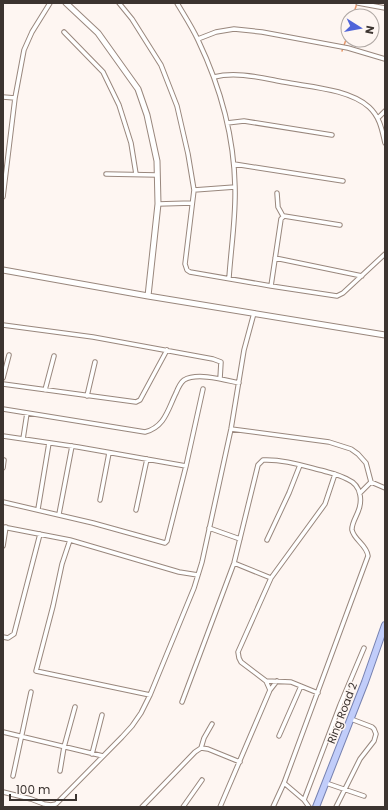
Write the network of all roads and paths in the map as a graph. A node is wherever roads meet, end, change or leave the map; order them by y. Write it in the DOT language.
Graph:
graph roads {
  1 [pos="50,3"];
  2 [pos="66,3"];
  3 [pos="119,3"];
  4 [pos="177,3"];
  5 [pos="359,3"];
  6 [pos="385,8"];
  7 [pos="64,32"];
  8 [pos="198,39"];
  9 [pos="385,59"];
  10 [pos="214,77"];
  11 [pos="3,97"];
  12 [pos="15,98"];
  13 [pos="385,111"];
  14 [pos="378,118"];
  15 [pos="227,123"];
  16 [pos="332,135"];
  17 [pos="385,143"];
  18 [pos="234,164"];
  19 [pos="106,174"];
  20 [pos="136,174"];
  21 [pos="157,175"];
  22 [pos="343,181"];
  23 [pos="235,187"];
  24 [pos="194,190"];
  25 [pos="277,193"];
  26 [pos="3,198"];
  27 [pos="192,203"];
  28 [pos="158,204"];
  29 [pos="283,216"];
  30 [pos="340,225"];
  31 [pos="385,254"];
  32 [pos="276,258"];
  33 [pos="3,270"];
  34 [pos="362,276"];
  35 [pos="229,278"];
  36 [pos="271,286"];
  37 [pos="148,296"];
  38 [pos="254,313"];
  39 [pos="3,325"];
  40 [pos="385,335"];
  41 [pos="166,350"];
  42 [pos="9,356"];
  43 [pos="54,356"];
  44 [pos="95,362"];
  45 [pos="3,378"];
  46 [pos="220,379"];
  47 [pos="239,382"];
  48 [pos="3,384"];
  49 [pos="203,388"];
  50 [pos="45,390"];
  51 [pos="87,396"];
  52 [pos="3,409"];
  53 [pos="27,412"];
  54 [pos="231,429"];
  55 [pos="3,436"];
  56 [pos="23,439"];
  57 [pos="48,443"];
  58 [pos="72,446"];
  59 [pos="109,453"];
  60 [pos="147,459"];
  61 [pos="4,460"];
  62 [pos="300,465"];
  63 [pos="186,466"];
  64 [pos="3,468"];
  65 [pos="335,474"];
  66 [pos="371,482"];
  67 [pos="385,488"];
  68 [pos="360,493"];
  69 [pos="100,500"];
  70 [pos="3,502"];
  71 [pos="38,509"];
  72 [pos="136,510"];
  73 [pos="59,514"];
  74 [pos="5,527"];
  75 [pos="209,528"];
  76 [pos="40,534"];
  77 [pos="240,539"];
  78 [pos="70,540"];
  79 [pos="267,540"];
  80 [pos="3,546"];
  81 [pos="234,562"];
  82 [pos="198,575"];
  83 [pos="272,578"];
  84 [pos="385,625"];
  85 [pos="3,637"];
  86 [pos="364,648"];
  87 [pos="266,681"];
  88 [pos="278,681"];
  89 [pos="301,686"];
  90 [pos="270,690"];
  91 [pos="31,692"];
  92 [pos="318,693"];
  93 [pos="150,695"];
  94 [pos="182,702"];
  95 [pos="74,707"];
  96 [pos="102,715"];
  97 [pos="351,719"];
  98 [pos="212,724"];
  99 [pos="3,732"];
  100 [pos="22,736"];
  101 [pos="279,736"];
  102 [pos="64,747"];
  103 [pos="201,748"];
  104 [pos="92,754"];
  105 [pos="103,756"];
  106 [pos="240,762"];
  107 [pos="60,771"];
  108 [pos="13,776"];
  109 [pos="202,780"];
  110 [pos="326,783"];
  111 [pos="284,784"];
  112 [pos="345,790"];
  113 [pos="3,792"];
  114 [pos="364,796"];
  115 [pos="304,800"];
  116 [pos="142,807"];
  117 [pos="183,807"];
  118 [pos="220,807"];
  119 [pos="273,807"];
  120 [pos="309,807"];
  121 [pos="316,807"];
  122 [pos="336,807"];
  1 -- 12 [label="street"];
  2 -- 21 [label="street"];
  3 -- 24 [label="street"];
  4 -- 8 [label="street"];
  5 -- 6 [label="street"];
  7 -- 20 [label="street"];
  8 -- 9 [label="street"];
  8 -- 10 [label="street"];
  10 -- 14 [label="street"];
  10 -- 15 [label="street"];
  11 -- 12 [label="street"];
  12 -- 26 [label="street"];
  13 -- 14 [label="street"];
  14 -- 17 [label="street"];
  15 -- 16 [label="street"];
  15 -- 18 [label="street"];
  18 -- 22 [label="street"];
  18 -- 23 [label="street"];
  19 -- 20 [label="street"];
  20 -- 21 [label="street"];
  21 -- 28 [label="street"];
  23 -- 24 [label="street"];
  23 -- 35 [label="street"];
  24 -- 27 [label="street"];
  25 -- 29 [label="street"];
  27 -- 28 [label="street"];
  27 -- 35 [label="street"];
  28 -- 37 [label="street"];
  29 -- 30 [label="street"];
  29 -- 32 [label="street"];
  31 -- 34 [label="street"];
  32 -- 34 [label="street"];
  32 -- 36 [label="street"];
  33 -- 37 [label="street"];
  34 -- 36 [label="street"];
  35 -- 36 [label="street"];
  37 -- 38 [label="street"];
  38 -- 40 [label="street"];
  38 -- 47 [label="street"];
  39 -- 41 [label="street"];
  41 -- 46 [label="street"];
  41 -- 51 [label="street"];
  42 -- 45 [label="street"];
  43 -- 50 [label="street"];
  44 -- 51 [label="street"];
  46 -- 47 [label="street"];
  46 -- 53 [label="street"];
  47 -- 54 [label="street"];
  48 -- 50 [label="street"];
  49 -- 63 [label="street"];
  50 -- 51 [label="street"];
  52 -- 53 [label="street"];
  53 -- 56 [label="street"];
  54 -- 66 [label="street"];
  54 -- 75 [label="street"];
  55 -- 56 [label="street"];
  56 -- 57 [label="street"];
  57 -- 58 [label="street"];
  57 -- 71 [label="street"];
  58 -- 59 [label="street"];
  58 -- 73 [label="street"];
  59 -- 60 [label="street"];
  59 -- 69 [label="street"];
  60 -- 63 [label="street"];
  60 -- 72 [label="street"];
  61 -- 64 [label="street"];
  62 -- 65 [label="street"];
  62 -- 77 [label="street"];
  62 -- 79 [label="street"];
  63 -- 73 [label="street"];
  65 -- 68 [label="street"];
  65 -- 83 [label="street"];
  66 -- 67 [label="street"];
  66 -- 68 [label="street"];
  68 -- 92 [label="street"];
  70 -- 71 [label="street"];
  71 -- 73 [label="street"];
  74 -- 76 [label="street"];
  74 -- 80 [label="street"];
  75 -- 77 [label="street"];
  75 -- 82 [label="street"];
  76 -- 78 [label="street"];
  76 -- 85 [label="street"];
  77 -- 81 [label="street"];
  78 -- 82 [label="street"];
  78 -- 93 [label="street"];
  81 -- 83 [label="street"];
  81 -- 94 [label="street"];
  82 -- 93 [label="street"];
  83 -- 87 [label="street"];
  84 -- 97 [label="main road, Ring Road 2"];
  86 -- 115 [label="street"];
  87 -- 88 [label="street"];
  87 -- 90 [label="street"];
  88 -- 89 [label="street"];
  88 -- 90 [label="street"];
  89 -- 92 [label="street"];
  89 -- 101 [label="street"];
  90 -- 106 [label="street"];
  91 -- 100 [label="street"];
  92 -- 111 [label="street"];
  93 -- 105 [label="street"];
  95 -- 102 [label="street"];
  96 -- 104 [label="street"];
  97 -- 110 [label="main road, Ring Road 2"];
  97 -- 112 [label="street"];
  98 -- 103 [label="street"];
  99 -- 100 [label="street"];
  100 -- 102 [label="street"];
  100 -- 108 [label="street"];
  102 -- 104 [label="street"];
  102 -- 107 [label="street"];
  103 -- 106 [label="street"];
  103 -- 116 [label="street"];
  104 -- 105 [label="street"];
  105 -- 113 [label="street"];
  106 -- 118 [label="street"];
  109 -- 117 [label="street"];
  110 -- 112 [label="street"];
  110 -- 121 [label="main road, Ring Road 2"];
  111 -- 115 [label="street"];
  111 -- 119 [label="street"];
  112 -- 114 [label="street"];
  112 -- 122 [label="street"];
  115 -- 120 [label="street"];
}
